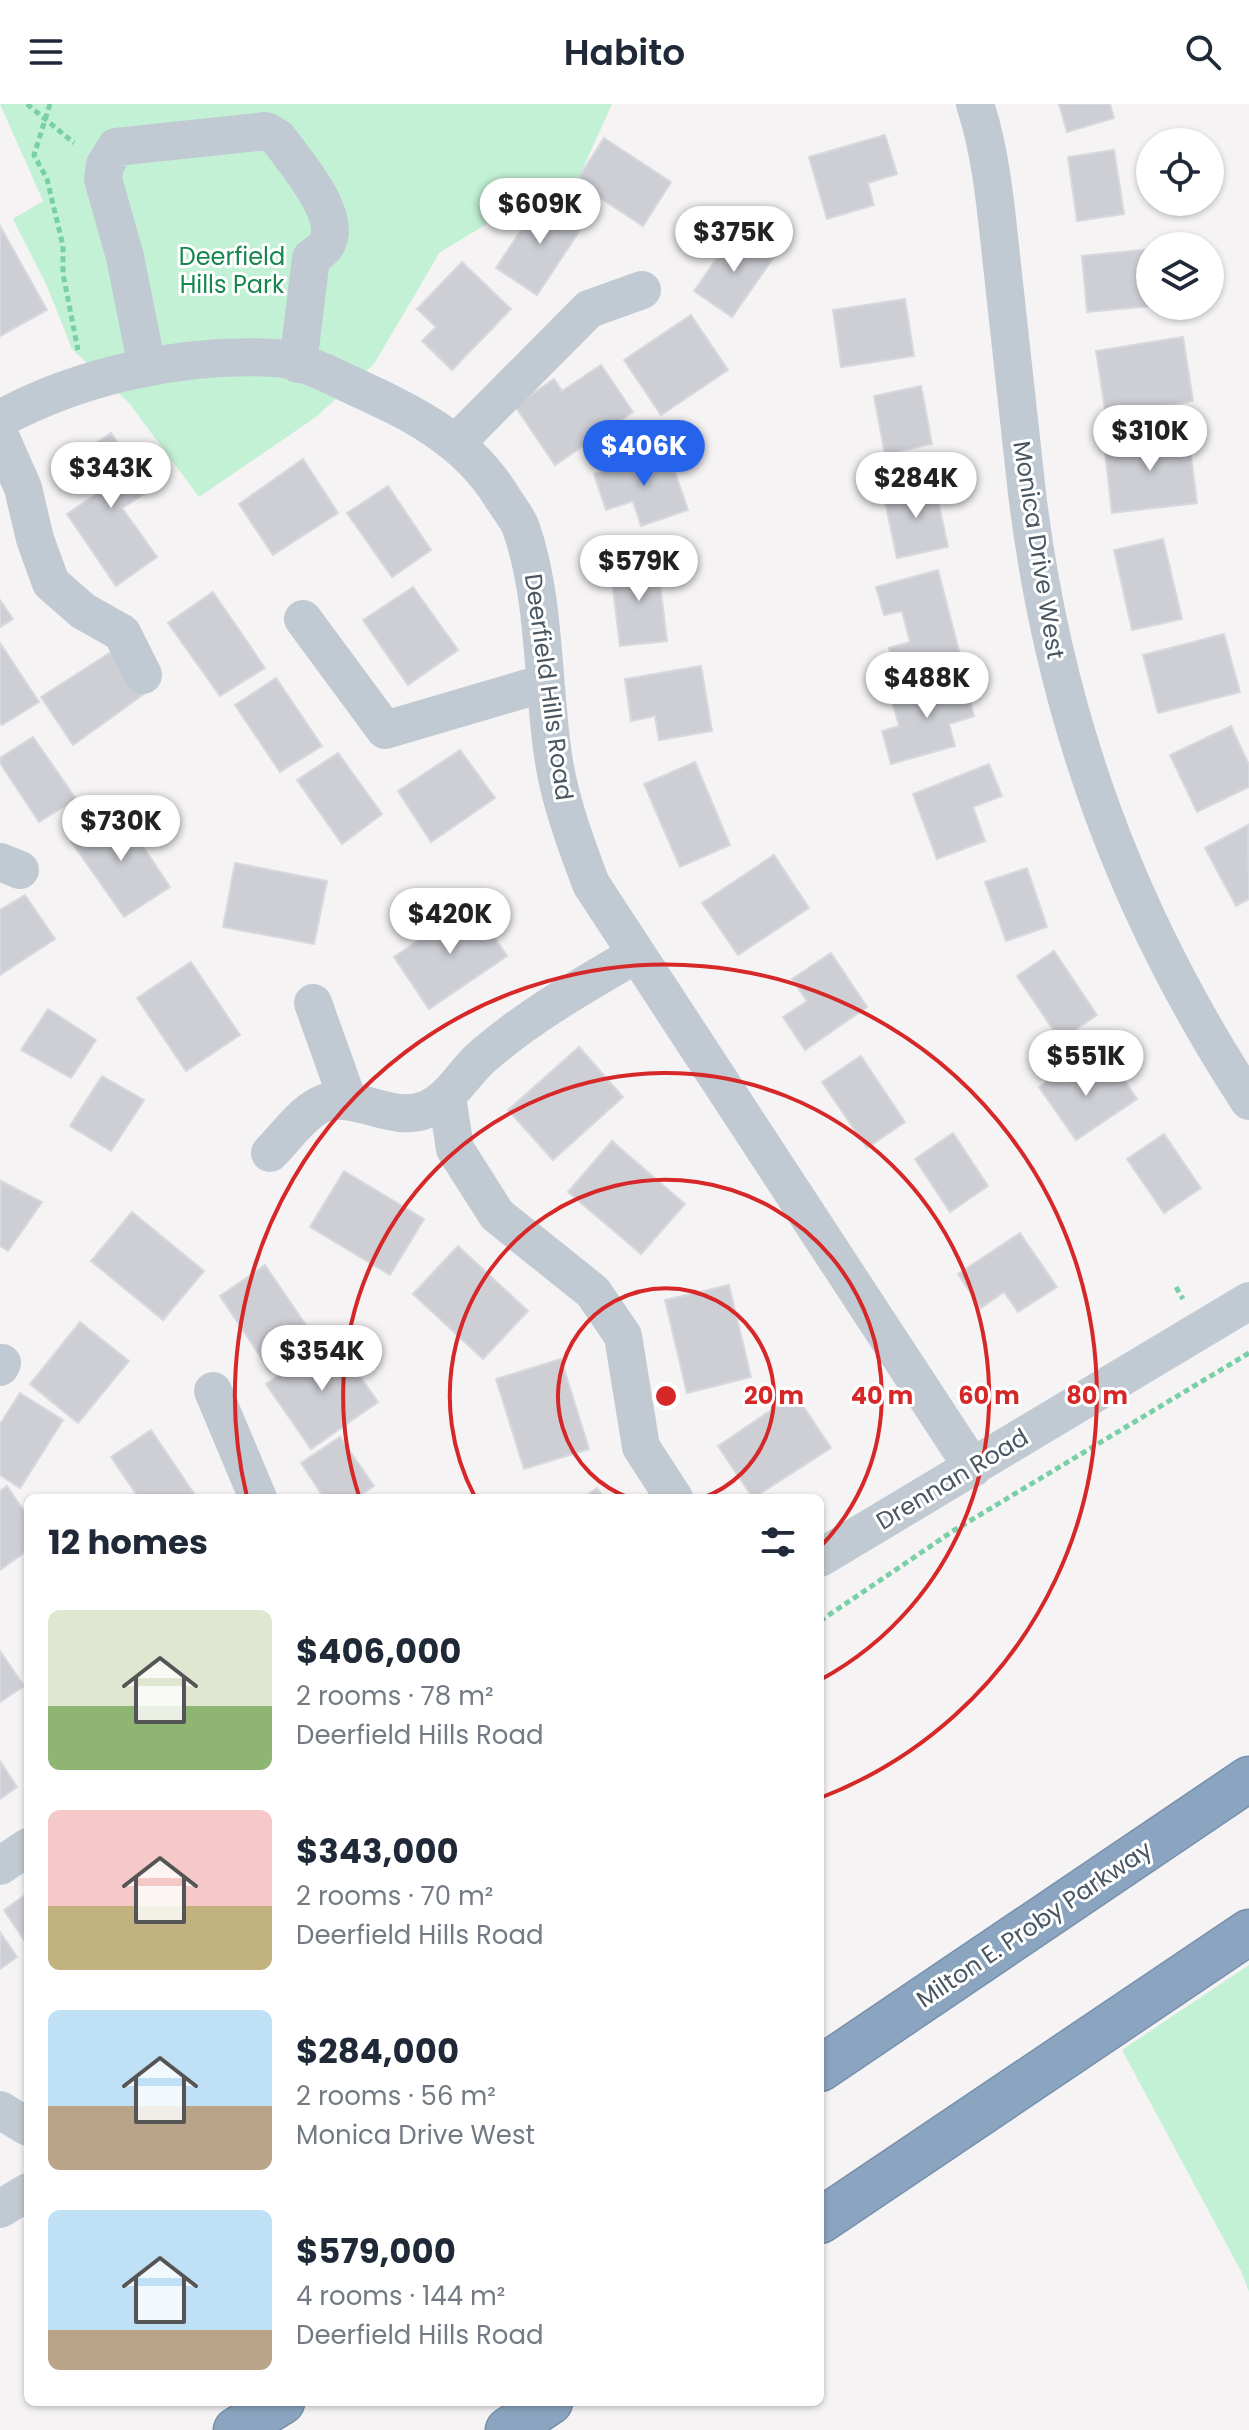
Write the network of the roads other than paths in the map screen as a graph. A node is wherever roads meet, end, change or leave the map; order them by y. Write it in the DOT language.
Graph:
graph roads {
  1 [pos="975,104"];
  2 [pos="642,290"];
  3 [pos="298,364"];
  4 [pos="147,367"];
  5 [pos="0,419"];
  6 [pos="0,436"];
  7 [pos="456,443"];
  8 [pos="303,619"];
  9 [pos="143,675"];
  10 [pos="545,683"];
  11 [pos="635,955"];
  12 [pos="313,1003"];
  13 [pos="447,1097"];
  14 [pos="348,1101"];
  15 [pos="1249,1101"];
  16 [pos="270,1153"];
  17 [pos="1249,1301"];
  18 [pos="213,1391"];
  19 [pos="973,1468"];
  20 [pos="256,1494"];
  21 [pos="671,1494"];
  22 [pos="824,1556"];
  23 [pos="1249,1779"];
  24 [pos="24,1850"];
  25 [pos="0,1866"];
  26 [pos="1249,1932"];
  27 [pos="824,2066"];
  28 [pos="0,2110"];
  29 [pos="24,2125"];
  30 [pos="24,2194"];
  31 [pos="0,2209"];
  32 [pos="824,2218"];
  33 [pos="275,2406"];
  34 [pos="544,2406"];
  35 [pos="236,2430"];
  36 [pos="508,2430"];
  1 -- 15 [label="street, Monica Drive West"];
  2 -- 7 [label="street"];
  3 -- 4 [label="street, Deerfield Hills Road"];
  3 -- 4 [label="street"];
  3 -- 7 [label="street, Deerfield Hills Road"];
  4 -- 5 [label="street, Deerfield Hills Road"];
  6 -- 9 [label="street"];
  7 -- 10 [label="street, Deerfield Hills Road"];
  8 -- 10 [label="street"];
  10 -- 11 [label="street, Deerfield Hills Road"];
  11 -- 13 [label="street"];
  11 -- 19 [label="street, Deerfield Hills Road"];
  12 -- 14 [label="street"];
  13 -- 14 [label="street"];
  13 -- 21 [label="street"];
  14 -- 16 [label="street"];
  17 -- 19 [label="street, Drennan Road"];
  18 -- 20 [label="street"];
  19 -- 22 [label="street, Drennan Road"];
  23 -- 27 [label="highway, Milton E. Proby Parkway"];
  24 -- 25 [label="street"];
  26 -- 32 [label="highway"];
  28 -- 29 [label="street"];
  30 -- 31 [label="street"];
  33 -- 35 [label="highway"];
  34 -- 36 [label="highway"];
}
